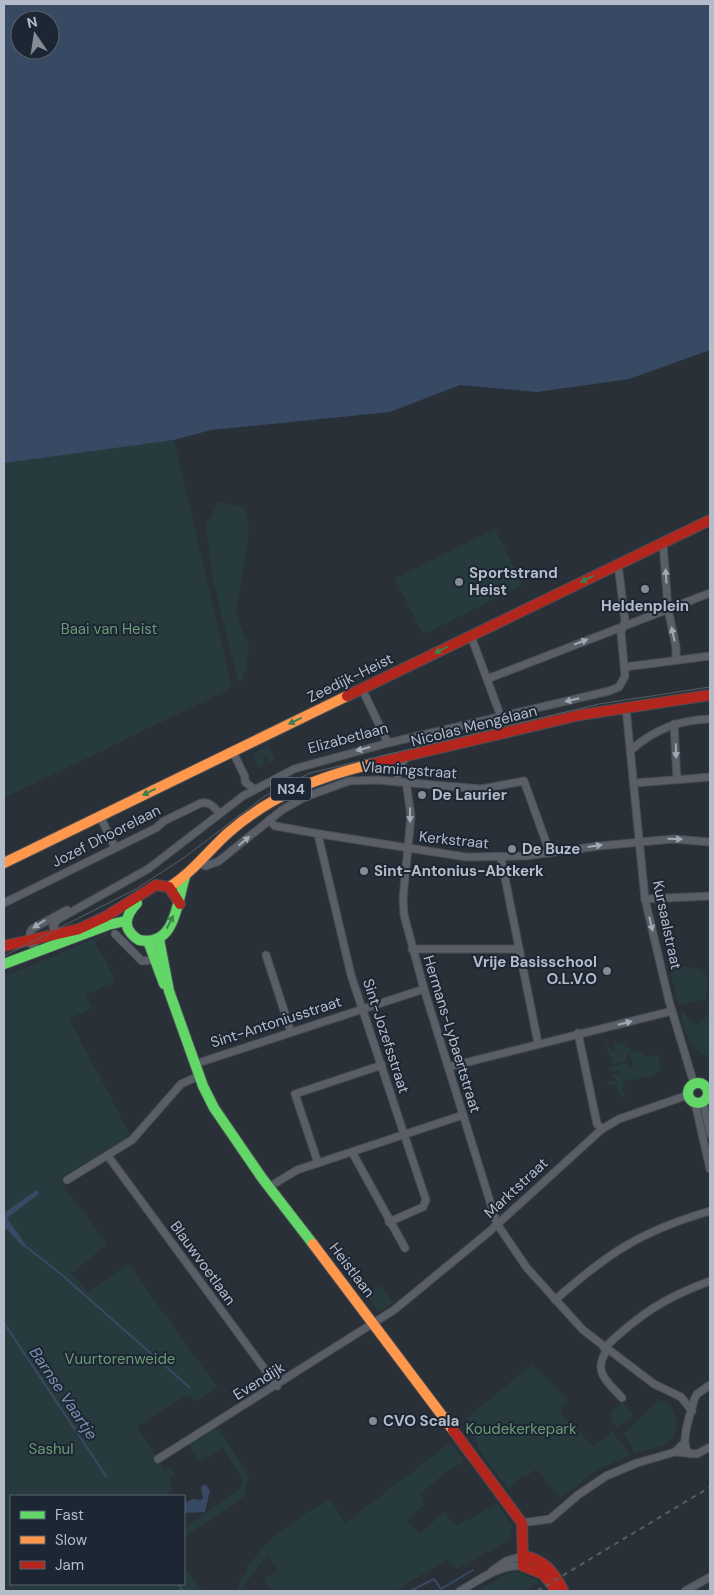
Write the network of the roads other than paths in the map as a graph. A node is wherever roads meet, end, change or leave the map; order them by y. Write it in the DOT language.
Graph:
graph roads {
  1 [pos="710,520"];
  2 [pos="663,543"];
  3 [pos="618,564"];
  4 [pos="710,593"];
  5 [pos="668,609"];
  6 [pos="622,627"];
  7 [pos="471,636"];
  8 [pos="710,656"];
  9 [pos="676,660"];
  10 [pos="625,666"];
  11 [pos="487,679"];
  12 [pos="362,688"];
  13 [pos="710,695"];
  14 [pos="626,708"];
  15 [pos="501,717"];
  16 [pos="710,719"];
  17 [pos="674,724"];
  18 [pos="388,742"];
  19 [pos="632,750"];
  20 [pos="233,752"];
  21 [pos="407,757"];
  22 [pos="710,777"];
  23 [pos="676,780"];
  24 [pos="397,782"];
  25 [pos="406,782"];
  26 [pos="635,784"];
  27 [pos="254,789"];
  28 [pos="219,813"];
  29 [pos="100,816"];
  30 [pos="269,820"];
  31 [pos="320,834"];
  32 [pos="639,841"];
  33 [pos="710,842"];
  34 [pos="115,848"];
  35 [pos="408,848"];
  36 [pos="550,854"];
  37 [pos="501,858"];
  38 [pos="4,863"];
  39 [pos="197,863"];
  40 [pos="185,877"];
  41 [pos="169,887"];
  42 [pos="115,888"];
  43 [pos="143,892"];
  44 [pos="710,896"];
  45 [pos="645,899"];
  46 [pos="4,903"];
  47 [pos="180,904"];
  48 [pos="125,922"];
  49 [pos="59,934"];
  50 [pos="115,934"];
  51 [pos="29,939"];
  52 [pos="154,940"];
  53 [pos="4,946"];
  54 [pos="412,949"];
  55 [pos="518,949"];
  56 [pos="40,950"];
  57 [pos="266,955"];
  58 [pos="154,960"];
  59 [pos="4,964"];
  60 [pos="424,989"];
  61 [pos="169,991"];
  62 [pos="362,1008"];
  63 [pos="672,1011"];
  64 [pos="291,1032"];
  65 [pos="578,1034"];
  66 [pos="538,1043"];
  67 [pos="194,1064"];
  68 [pos="382,1065"];
  69 [pos="448,1067"];
  70 [pos="199,1076"];
  71 [pos="694,1084"];
  72 [pos="709,1091"];
  73 [pos="696,1100"];
  74 [pos="462,1114"];
  75 [pos="602,1129"];
  76 [pos="710,1134"];
  77 [pos="404,1135"];
  78 [pos="352,1152"];
  79 [pos="108,1156"];
  80 [pos="318,1163"];
  81 [pos="710,1169"];
  82 [pos="68,1180"];
  83 [pos="269,1187"];
  84 [pos="710,1211"];
  85 [pos="389,1222"];
  86 [pos="498,1224"];
  87 [pos="404,1248"];
  88 [pos="710,1281"];
  89 [pos="555,1300"];
  90 [pos="374,1325"];
  91 [pos="606,1349"];
  92 [pos="710,1385"];
  93 [pos="277,1386"];
  94 [pos="697,1394"];
  95 [pos="681,1397"];
  96 [pos="622,1398"];
  97 [pos="692,1411"];
  98 [pos="684,1443"];
  99 [pos="710,1447"];
  100 [pos="675,1452"];
  101 [pos="690,1454"];
  102 [pos="158,1459"];
  103 [pos="522,1524"];
  104 [pos="523,1561"];
  105 [pos="710,1577"];
  106 [pos="460,1591"];
  107 [pos="557,1591"];
  108 [pos="563,1591"];
  109 [pos="685,1591"];
  1 -- 2 [label="main road, Zeedijk-Heist"];
  2 -- 3 [label="main road, Zeedijk-Heist"];
  5 -- 2 [label="street, one-way"];
  3 -- 6 [label="street"];
  3 -- 7 [label="main road, Zeedijk-Heist, one-way"];
  4 -- 5 [label="street"];
  5 -- 6 [label="street"];
  9 -- 5 [label="street, one-way"];
  6 -- 10 [label="street"];
  11 -- 6 [label="street, one-way"];
  7 -- 11 [label="street"];
  7 -- 12 [label="main road, Zeedijk-Heist, one-way"];
  8 -- 9 [label="street"];
  9 -- 10 [label="street"];
  10 -- 15 [label="street, Elizabetlaan, one-way"];
  11 -- 15 [label="street"];
  12 -- 18 [label="street"];
  12 -- 20 [label="main road, Zeedijk-Heist, one-way"];
  13 -- 14 [label="main road, N34"];
  14 -- 19 [label="street, Kursaalstraat"];
  14 -- 21 [label="main road, Nicolas Mengélaan / N34"];
  15 -- 18 [label="street, Elizabetlaan"];
  16 -- 17 [label="street"];
  17 -- 19 [label="street"];
  17 -- 23 [label="street, one-way"];
  18 -- 27 [label="street, Elizabetlaan, one-way"];
  19 -- 26 [label="street, Kursaalstraat"];
  20 -- 27 [label="street"];
  20 -- 29 [label="main road, Zeedijk-Heist, one-way"];
  21 -- 24 [label="street"];
  21 -- 39 [label="main road, Nicolas Mengélaan / N34"];
  22 -- 23 [label="street"];
  23 -- 26 [label="street"];
  24 -- 25 [label="street, Vlamingstraat"];
  24 -- 30 [label="street, Vlamingstraat"];
  25 -- 35 [label="street, Hermans-Lybaertstraat, one-way"];
  25 -- 36 [label="street, Vlamingstraat"];
  26 -- 32 [label="street, Kursaalstraat"];
  27 -- 28 [label="street, Elizabetlaan"];
  28 -- 34 [label="street, Jozef Dhoorelaan"];
  28 -- 42 [label="street, Elizabetlaan"];
  29 -- 34 [label="street"];
  29 -- 38 [label="main road, Zeedijk-Heist"];
  30 -- 31 [label="street, Kerkstraat"];
  39 -- 30 [label="street, Vlamingstraat, one-way"];
  31 -- 35 [label="street, Kerkstraat"];
  31 -- 62 [label="street, Sint-Jozefsstraat"];
  32 -- 33 [label="street, Kerkstraat, one-way"];
  36 -- 32 [label="street, Kerkstraat, one-way"];
  32 -- 45 [label="street, Kursaalstraat"];
  34 -- 46 [label="street, Jozef Dhoorelaan"];
  35 -- 37 [label="street, Kerkstraat"];
  35 -- 54 [label="street, Hermans-Lybaertstraat"];
  36 -- 37 [label="street, Kerkstraat"];
  37 -- 55 [label="street"];
  39 -- 40 [label="main road, Nicolas Mengélaan / N34"];
  40 -- 41 [label="main road, Nicolas Mengélaan / N34"];
  40 -- 47 [label="main road, Nicolas Mengélaan / N34"];
  41 -- 43 [label="main road, N34"];
  41 -- 47 [label="main road"];
  42 -- 49 [label="street, Elizabetlaan"];
  42 -- 51 [label="street, Elizabetlaan, one-way"];
  43 -- 48 [label="main road"];
  43 -- 49 [label="main road, N34"];
  44 -- 45 [label="street"];
  45 -- 63 [label="street, Kursaalstraat, one-way"];
  52 -- 47 [label="main road, N34, one-way"];
  48 -- 52 [label="main road"];
  48 -- 56 [label="main road"];
  49 -- 51 [label="main road, N34"];
  50 -- 58 [label="street"];
  51 -- 53 [label="main road, N34"];
  51 -- 56 [label="street"];
  52 -- 58 [label="main road, Heistlaan"];
  52 -- 61 [label="main road, Heistlaan"];
  54 -- 55 [label="street"];
  54 -- 60 [label="street, Hermans-Lybaertstraat"];
  55 -- 66 [label="street"];
  56 -- 59 [label="main road"];
  57 -- 64 [label="street"];
  58 -- 61 [label="main road, Heistlaan"];
  60 -- 62 [label="street, Sint-Antoniusstraat"];
  60 -- 69 [label="street, Hermans-Lybaertstraat"];
  61 -- 67 [label="main road, Heistlaan"];
  62 -- 64 [label="street, Sint-Antoniusstraat"];
  62 -- 68 [label="street, Sint-Jozefsstraat"];
  65 -- 63 [label="street, one-way"];
  63 -- 71 [label="street, Kursaalstraat"];
  64 -- 67 [label="street, Sint-Antoniusstraat"];
  65 -- 66 [label="street"];
  65 -- 75 [label="street"];
  66 -- 69 [label="street"];
  67 -- 70 [label="main road, Heistlaan"];
  68 -- 77 [label="street, Sint-Jozefsstraat"];
  68 -- 80 [label="street"];
  69 -- 74 [label="street, Hermans-Lybaertstraat"];
  70 -- 79 [label="street"];
  70 -- 83 [label="main road, Heistlaan"];
  71 -- 72 [label="main road"];
  71 -- 73 [label="main road"];
  72 -- 73 [label="main road"];
  73 -- 75 [label="street, Marktstraat"];
  73 -- 76 [label="street"];
  73 -- 81 [label="street"];
  74 -- 77 [label="street"];
  74 -- 86 [label="street, Hermans-Lybaertstraat"];
  75 -- 86 [label="street, Marktstraat"];
  77 -- 78 [label="street"];
  77 -- 85 [label="street, Sint-Jozefsstraat"];
  78 -- 80 [label="street"];
  78 -- 85 [label="street"];
  79 -- 82 [label="street"];
  79 -- 93 [label="street, Blauwvoetlaan"];
  80 -- 83 [label="street"];
  83 -- 90 [label="main road, Heistlaan"];
  84 -- 89 [label="street"];
  85 -- 87 [label="street"];
  86 -- 89 [label="street, Hermans-Lybaertstraat"];
  86 -- 90 [label="street, Marktstraat"];
  88 -- 91 [label="street"];
  89 -- 91 [label="street, Hermans-Lybaertstraat"];
  90 -- 93 [label="street, Evendijk"];
  90 -- 103 [label="main road, Heistlaan"];
  91 -- 95 [label="street, Hermans-Lybaertstraat"];
  91 -- 96 [label="street"];
  92 -- 94 [label="street"];
  93 -- 102 [label="street, Evendijk"];
  94 -- 95 [label="street"];
  94 -- 97 [label="street"];
  95 -- 97 [label="street"];
  97 -- 98 [label="street"];
  98 -- 100 [label="street"];
  98 -- 101 [label="street"];
  99 -- 101 [label="street"];
  100 -- 101 [label="street"];
  100 -- 103 [label="street"];
  103 -- 104 [label="main road"];
  104 -- 106 [label="street"];
  104 -- 107 [label="main road"];
  104 -- 108 [label="main road"];
  105 -- 109 [label="street"];
}
